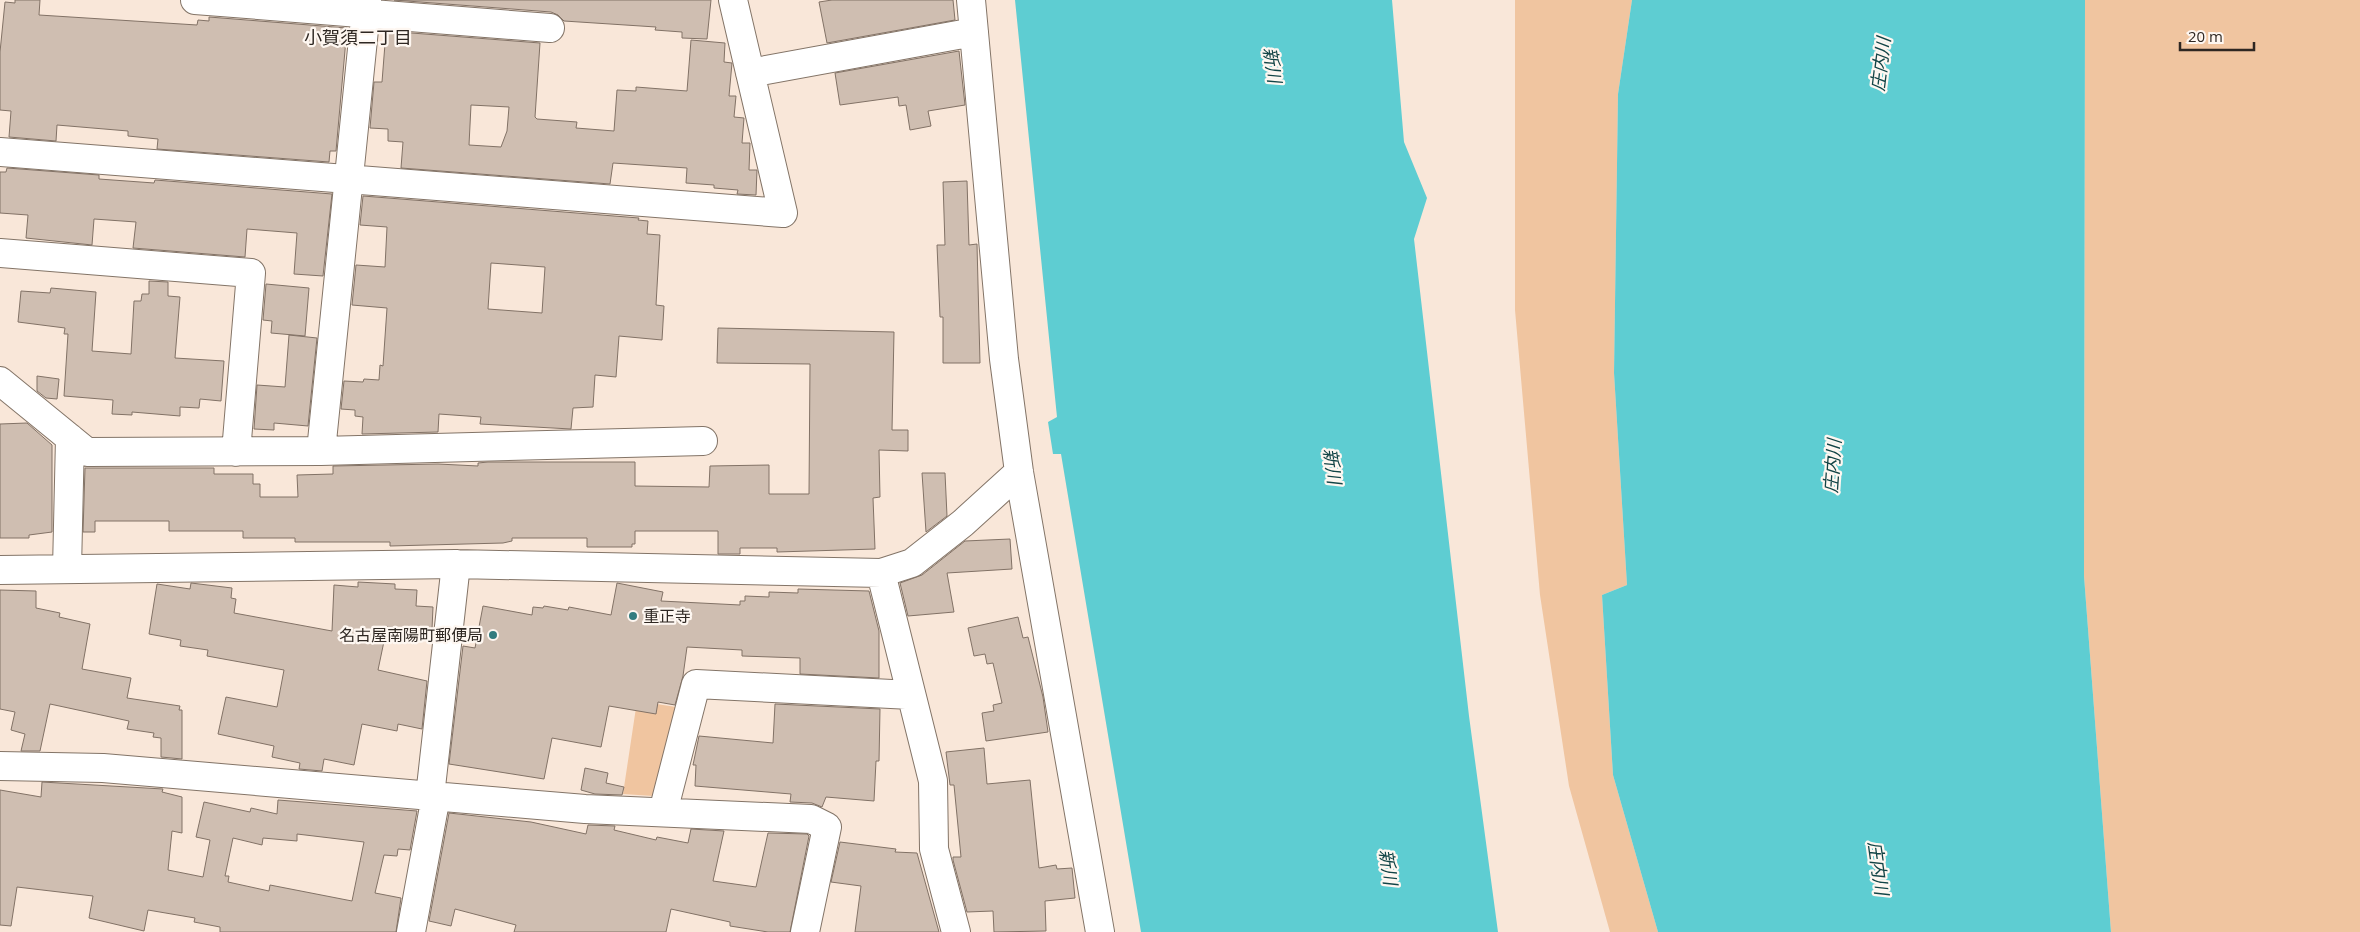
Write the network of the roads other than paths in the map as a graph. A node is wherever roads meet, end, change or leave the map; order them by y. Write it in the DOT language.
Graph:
graph roads {
  1 [pos="195,0"];
  2 [pos="732,0"];
  3 [pos="971,0"];
  4 [pos="366,7"];
  5 [pos="550,28"];
  6 [pos="974,32"];
  7 [pos="750,73"];
  8 [pos="0,152"];
  9 [pos="347,181"];
  10 [pos="0,253"];
  11 [pos="0,380"];
  12 [pos="70,438"];
  13 [pos="703,441"];
  14 [pos="321,451"];
  15 [pos="236,452"];
  16 [pos="1019,472"];
  17 [pos="456,564"];
  18 [pos="67,569"];
  19 [pos="0,570"];
  20 [pos="881,573"];
  21 [pos="911,695"];
  22 [pos="0,766"];
  23 [pos="433,796"];
  24 [pos="662,812"];
  25 [pos="411,932"];
  26 [pos="804,932"];
  27 [pos="956,932"];
  28 [pos="1100,932"];
  1 -- 4 [label="street"];
  2 -- 7 [label="street"];
  3 -- 6 [label="street"];
  4 -- 5 [label="street"];
  4 -- 9 [label="street"];
  6 -- 7 [label="street"];
  6 -- 16 [label="street"];
  7 -- 9 [label="street"];
  8 -- 9 [label="street"];
  9 -- 14 [label="street"];
  10 -- 15 [label="street"];
  11 -- 12 [label="street"];
  12 -- 15 [label="street"];
  12 -- 18 [label="street"];
  13 -- 14 [label="street"];
  14 -- 15 [label="street"];
  16 -- 20 [label="street"];
  16 -- 28 [label="street"];
  17 -- 18 [label="street"];
  17 -- 20 [label="street"];
  17 -- 23 [label="street"];
  18 -- 19 [label="street"];
  20 -- 21 [label="street"];
  21 -- 24 [label="street"];
  21 -- 27 [label="street"];
  22 -- 23 [label="street"];
  23 -- 24 [label="street"];
  23 -- 25 [label="street"];
  24 -- 26 [label="street"];
}
